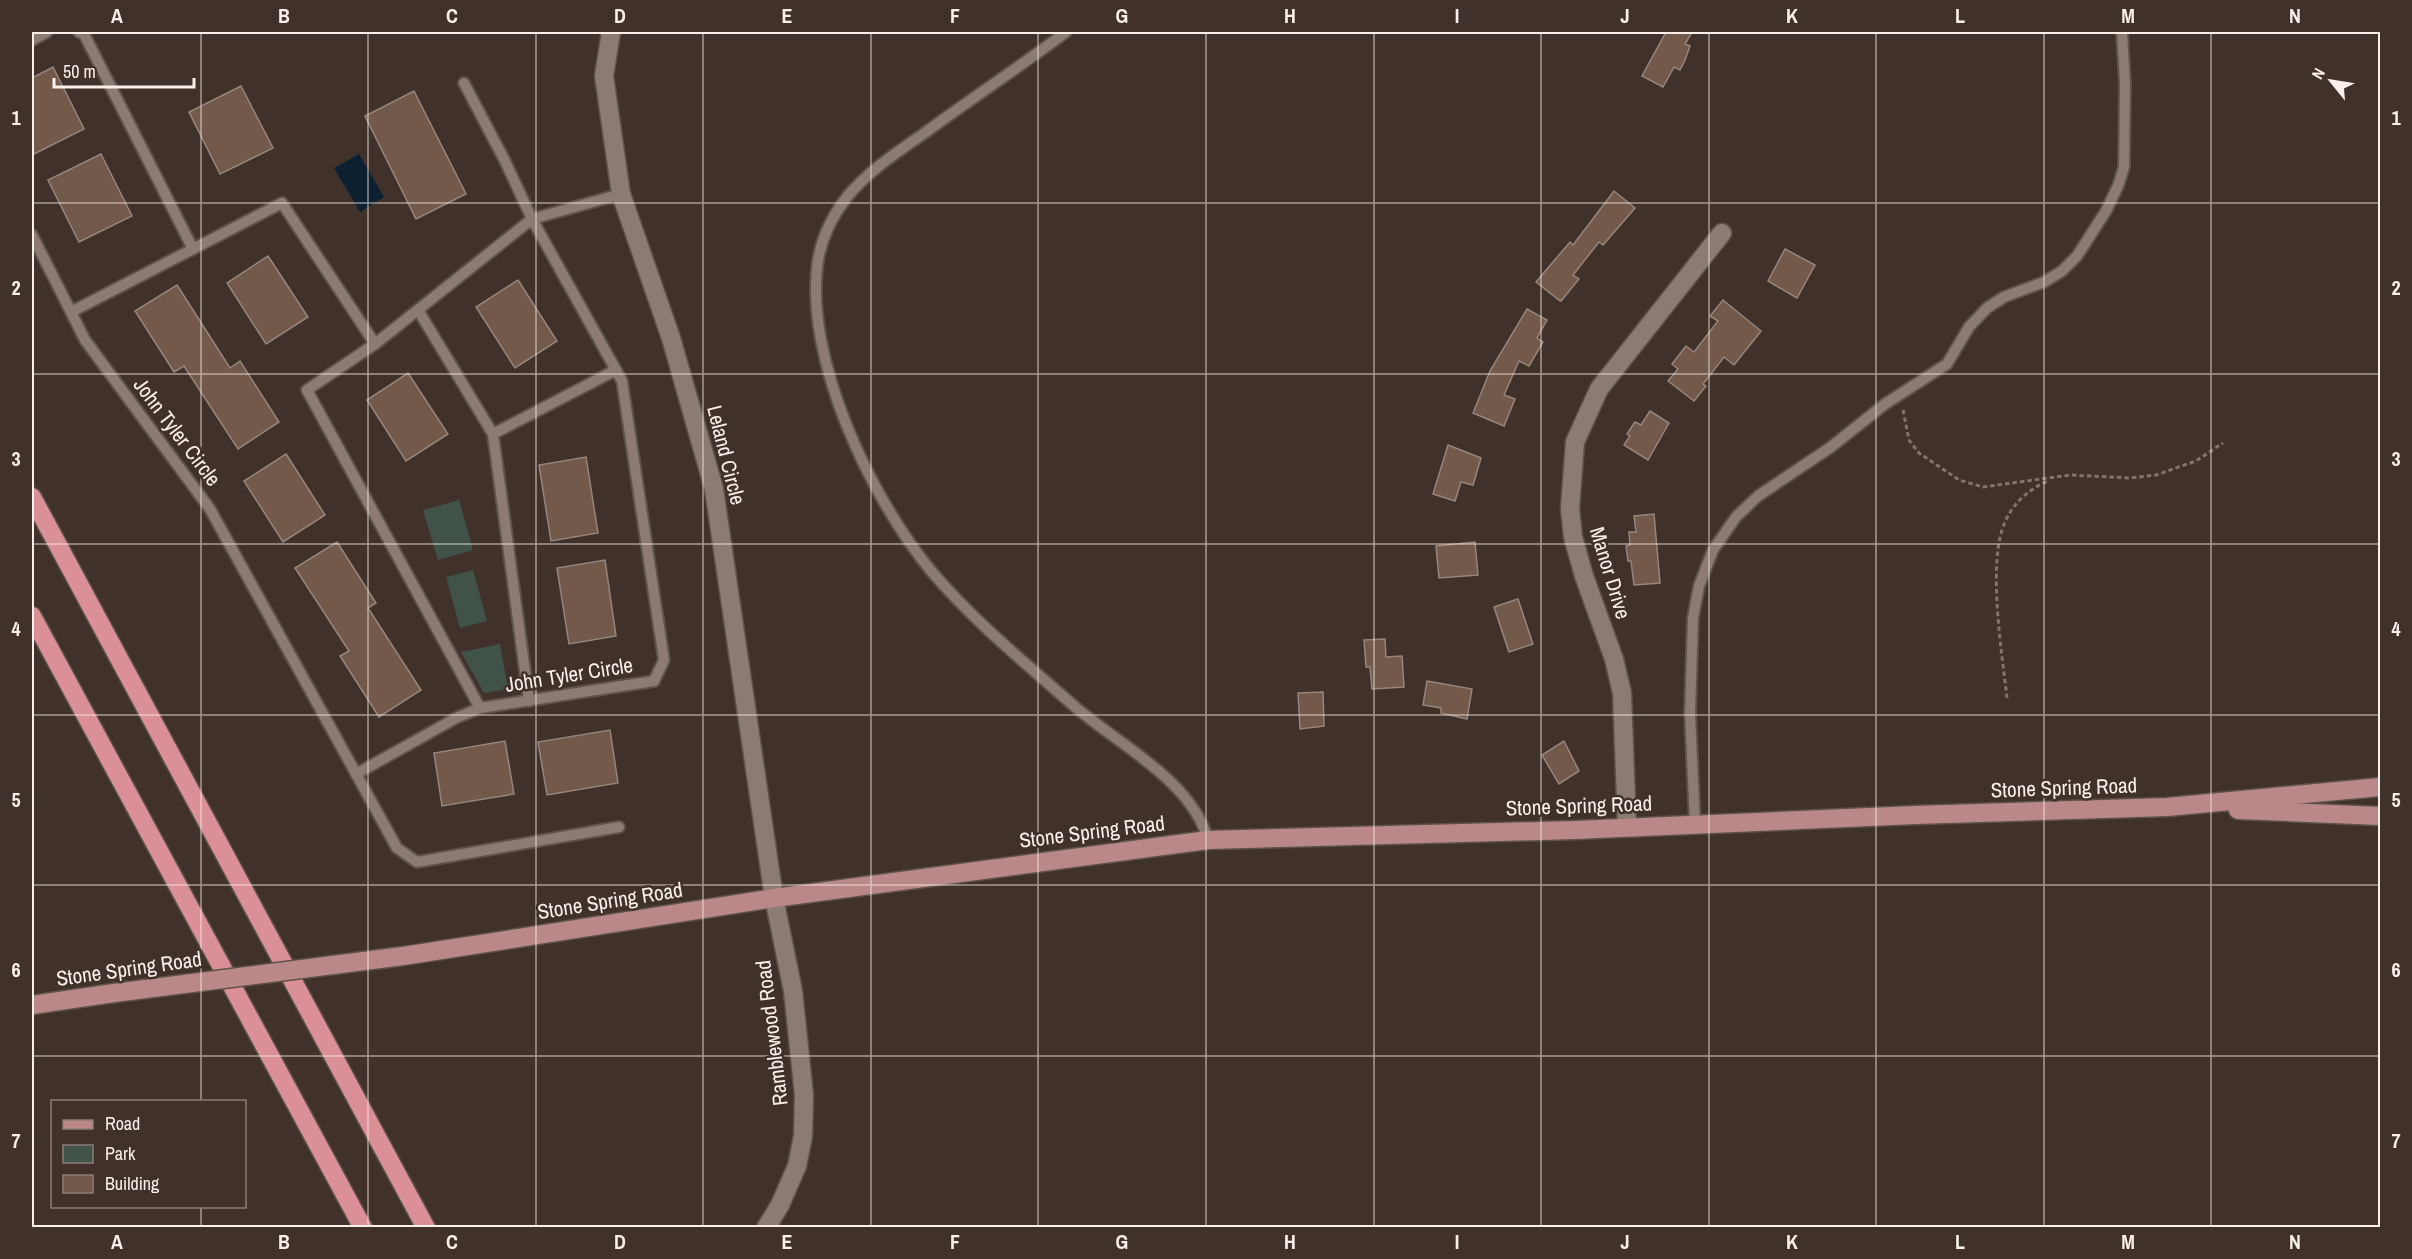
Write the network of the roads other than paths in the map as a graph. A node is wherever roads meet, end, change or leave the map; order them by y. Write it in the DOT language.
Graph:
graph roads {
  1 [pos="47,32"];
  2 [pos="79,32"];
  3 [pos="611,32"];
  4 [pos="1066,32"];
  5 [pos="2122,32"];
  6 [pos="32,39"];
  7 [pos="464,83"];
  8 [pos="621,194"];
  9 [pos="532,219"];
  10 [pos="1722,233"];
  11 [pos="32,235"];
  12 [pos="193,249"];
  13 [pos="418,310"];
  14 [pos="71,312"];
  15 [pos="375,344"];
  16 [pos="616,370"];
  17 [pos="493,434"];
  18 [pos="32,497"];
  19 [pos="32,616"];
  20 [pos="529,701"];
  21 [pos="480,708"];
  22 [pos="356,774"];
  23 [pos="2380,787"];
  24 [pos="2167,807"];
  25 [pos="2380,816"];
  26 [pos="1695,824"];
  27 [pos="619,827"];
  28 [pos="1627,827"];
  29 [pos="1208,840"];
  30 [pos="774,898"];
  31 [pos="32,1005"];
  32 [pos="363,1227"];
  33 [pos="426,1227"];
  34 [pos="766,1227"];
  1 -- 6 [label="lane"];
  2 -- 12 [label="lane"];
  3 -- 8 [label="street, Leland Circle"];
  4 -- 29 [label="lane"];
  5 -- 26 [label="lane"];
  7 -- 9 [label="lane"];
  8 -- 9 [label="lane, John Tyler Circle"];
  8 -- 30 [label="street, Leland Circle"];
  9 -- 13 [label="lane, John Tyler Circle"];
  9 -- 16 [label="lane, John Tyler Circle"];
  10 -- 28 [label="street, Manor Drive"];
  11 -- 14 [label="lane, John Tyler Circle"];
  12 -- 14 [label="lane"];
  12 -- 15 [label="lane"];
  13 -- 15 [label="lane, John Tyler Circle"];
  13 -- 17 [label="lane"];
  14 -- 22 [label="lane, John Tyler Circle"];
  15 -- 21 [label="lane, John Tyler Circle"];
  16 -- 17 [label="lane"];
  16 -- 20 [label="lane, John Tyler Circle"];
  17 -- 20 [label="lane"];
  18 -- 33 [label="highway"];
  19 -- 32 [label="highway"];
  20 -- 21 [label="lane, John Tyler Circle"];
  21 -- 22 [label="lane"];
  22 -- 27 [label="lane, John Tyler Circle"];
  23 -- 24 [label="main road, Stone Spring Road"];
  24 -- 25 [label="main road, Stone Spring Road"];
  24 -- 26 [label="main road, Stone Spring Road"];
  26 -- 28 [label="main road, Stone Spring Road"];
  28 -- 29 [label="main road, Stone Spring Road"];
  29 -- 30 [label="main road, Stone Spring Road"];
  30 -- 31 [label="main road, Stone Spring Road, bridge"];
  30 -- 34 [label="street, Ramblewood Road"];
}
